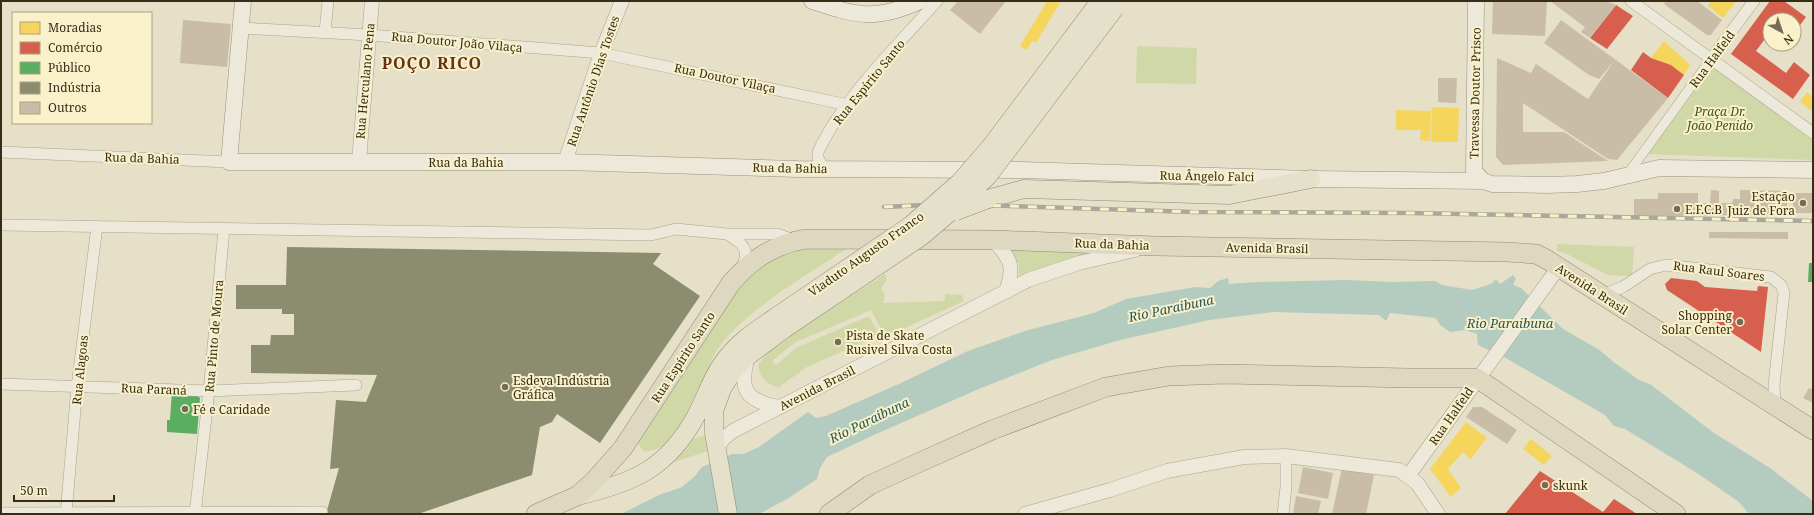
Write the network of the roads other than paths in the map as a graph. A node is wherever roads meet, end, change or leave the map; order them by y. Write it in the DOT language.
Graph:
graph roads {
  1 [pos="243,1"];
  2 [pos="328,1"];
  3 [pos="372,1"];
  4 [pos="622,1"];
  5 [pos="812,1"];
  6 [pos="920,1"];
  7 [pos="937,1"];
  8 [pos="1476,1"];
  9 [pos="1631,1"];
  10 [pos="1754,1"];
  11 [pos="1112,4"];
  12 [pos="240,28"];
  13 [pos="325,32"];
  14 [pos="369,35"];
  15 [pos="601,53"];
  16 [pos="1711,59"];
  17 [pos="848,104"];
  18 [pos="1813,133"];
  19 [pos="1,152"];
  20 [pos="359,161"];
  21 [pos="229,162"];
  22 [pos="565,162"];
  23 [pos="824,169"];
  24 [pos="932,170"];
  25 [pos="1813,170"];
  26 [pos="1627,174"];
  27 [pos="1311,179"];
  28 [pos="1483,181"];
  29 [pos="949,213"];
  30 [pos="1,225"];
  31 [pos="97,226"];
  32 [pos="224,229"];
  33 [pos="727,234"];
  34 [pos="800,240"];
  35 [pos="994,240"];
  36 [pos="1156,246"];
  37 [pos="738,274"];
  38 [pos="1557,275"];
  39 [pos="1006,292"];
  40 [pos="1602,295"];
  41 [pos="780,322"];
  42 [pos="748,356"];
  43 [pos="1477,378"];
  44 [pos="1,384"];
  45 [pos="356,385"];
  46 [pos="77,387"];
  47 [pos="209,391"];
  48 [pos="1775,406"];
  49 [pos="780,407"];
  50 [pos="1813,430"];
  51 [pos="718,452"];
  52 [pos="1286,456"];
  53 [pos="1408,476"];
  54 [pos="576,496"];
  55 [pos="322,512"];
  56 [pos="1,513"];
  57 [pos="66,514"];
  58 [pos="195,514"];
  59 [pos="536,514"];
  60 [pos="728,514"];
  61 [pos="829,514"];
  62 [pos="1025,514"];
  63 [pos="1283,514"];
  64 [pos="1438,514"];
  65 [pos="1676,514"];
  1 -- 12 [label="main road"];
  2 -- 13 [label="street"];
  3 -- 14 [label="street, Rua Herculano Pena"];
  4 -- 15 [label="street, Rua Antônio Dias Tostes"];
  5 -- 6 [label="main road"];
  7 -- 17 [label="street, Rua Espírito Santo"];
  8 -- 28 [label="main road, Travessa Doutor Prisco"];
  9 -- 16 [label="street"];
  10 -- 16 [label="street, Rua Halfeld"];
  11 -- 29 [label="main road, Viaduto Augusto Franco, bridge"];
  11 -- 41 [label="main road, Viaduto Augusto Franco, bridge"];
  12 -- 13 [label="street, Rua Doutor João Vilaça"];
  12 -- 21 [label="main road"];
  13 -- 14 [label="street, Rua Doutor João Vilaça"];
  14 -- 15 [label="street, Rua Doutor João Vilaça"];
  14 -- 20 [label="street, Rua Herculano Pena"];
  15 -- 17 [label="street, Rua Doutor Vilaça"];
  15 -- 22 [label="street, Rua Antônio Dias Tostes"];
  16 -- 18 [label="street"];
  16 -- 26 [label="street, Rua Halfeld"];
  17 -- 23 [label="street, Rua Espírito Santo"];
  19 -- 21 [label="street, Rua da Bahia"];
  20 -- 21 [label="main road, Rua da Bahia"];
  20 -- 22 [label="main road, Rua da Bahia"];
  22 -- 23 [label="main road, Rua da Bahia"];
  23 -- 24 [label="main road, Rua da Bahia"];
  24 -- 27 [label="main road, Rua Ângelo Falci"];
  25 -- 26 [label="main road, Rua Ângelo Falci"];
  26 -- 28 [label="main road, Rua Ângelo Falci"];
  27 -- 28 [label="main road, Rua Ângelo Falci"];
  27 -- 29 [label="main road, bridge"];
  29 -- 41 [label="main road, Viaduto Augusto Franco, bridge"];
  30 -- 31 [label="street, Rua da Bahia"];
  31 -- 32 [label="street, Rua da Bahia"];
  31 -- 46 [label="street, Rua Alagoas"];
  32 -- 33 [label="street, Rua da Bahia"];
  32 -- 47 [label="street, Rua Pinto de Moura"];
  33 -- 34 [label="street, Rua da Bahia"];
  33 -- 37 [label="street"];
  34 -- 35 [label="highway, Rua da Bahia"];
  34 -- 37 [label="highway, Rua Espírito Santo"];
  35 -- 36 [label="highway, Rua da Bahia"];
  35 -- 39 [label="street"];
  36 -- 38 [label="highway, Avenida Brasil"];
  36 -- 39 [label="street, Avenida Brasil"];
  37 -- 54 [label="highway, Rua Espírito Santo"];
  38 -- 40 [label="highway, Avenida Brasil"];
  38 -- 43 [label="street, Rua Halfeld"];
  39 -- 49 [label="street, Avenida Brasil"];
  40 -- 48 [label="highway, Avenida Brasil"];
  40 -- 48 [label="street, Rua Raul Soares"];
  41 -- 42 [label="main road, Viaduto Augusto Franco"];
  41 -- 54 [label="main road, Viaduto Augusto Franco"];
  42 -- 49 [label="street"];
  42 -- 51 [label="main road, Viaduto Augusto Franco"];
  43 -- 53 [label="street, Rua Halfeld"];
  43 -- 61 [label="highway"];
  43 -- 65 [label="highway"];
  44 -- 46 [label="street, Rua Paraná"];
  45 -- 47 [label="street, Rua Paraná"];
  46 -- 47 [label="street, Rua Paraná"];
  46 -- 57 [label="street, Rua Alagoas"];
  47 -- 58 [label="street, Rua Pinto de Moura"];
  48 -- 50 [label="highway, Avenida Brasil"];
  49 -- 51 [label="street, Avenida Brasil"];
  51 -- 60 [label="main road, Viaduto Augusto Franco"];
  52 -- 53 [label="street"];
  52 -- 62 [label="street"];
  52 -- 63 [label="street"];
  53 -- 64 [label="street"];
  54 -- 59 [label="highway"];
  55 -- 58 [label="street"];
  56 -- 57 [label="street"];
  57 -- 58 [label="street"];
}
